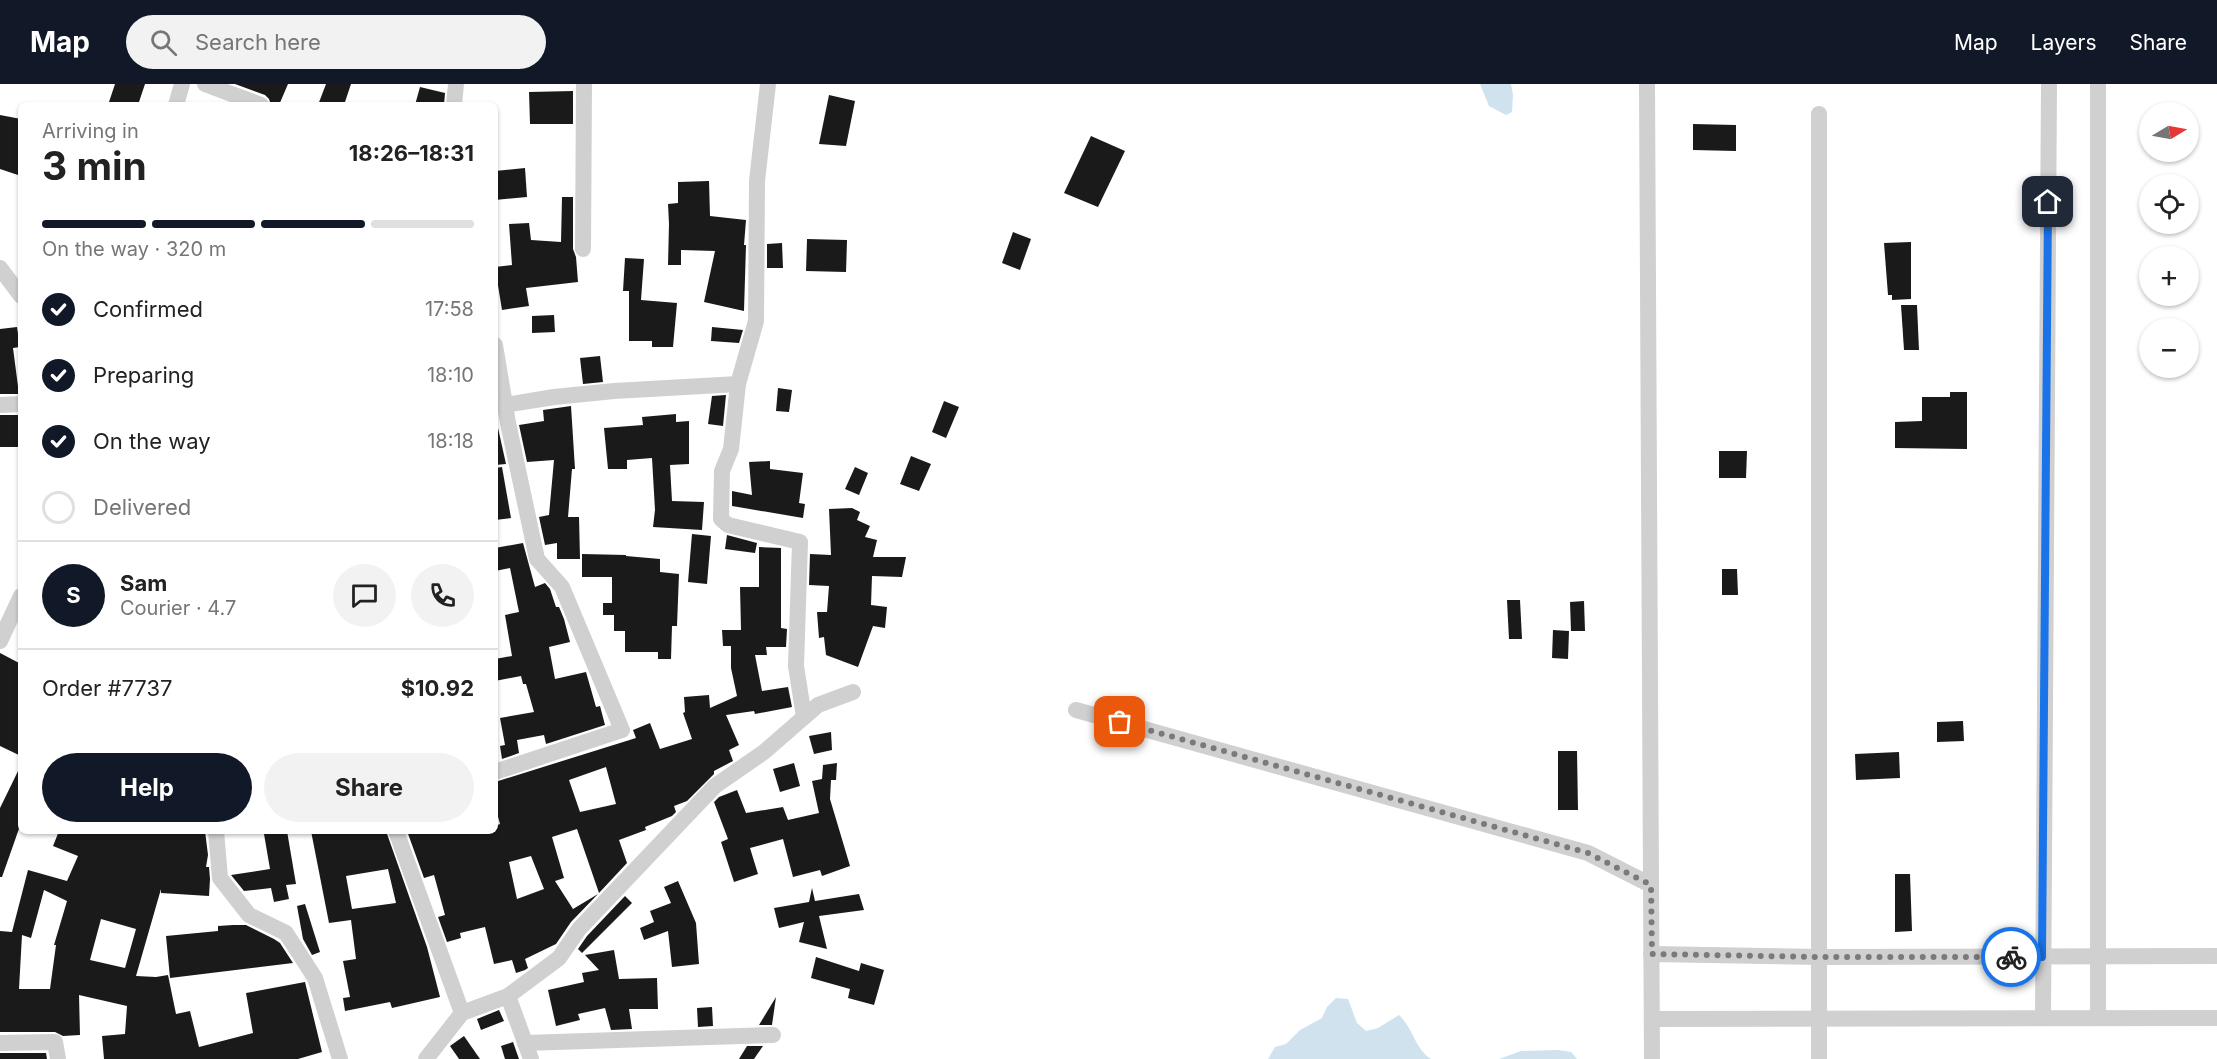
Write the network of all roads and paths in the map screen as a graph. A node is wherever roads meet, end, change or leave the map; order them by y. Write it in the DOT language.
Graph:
graph roads {
  1 [pos="182,84"];
  2 [pos="205,84"];
  3 [pos="456,84"];
  4 [pos="584,84"];
  5 [pos="768,84"];
  6 [pos="1647,84"];
  7 [pos="2049,84"];
  8 [pos="2098,84"];
  9 [pos="177,102"];
  10 [pos="253,102"];
  11 [pos="454,102"];
  12 [pos="1819,114"];
  13 [pos="583,249"];
  14 [pos="0,268"];
  15 [pos="18,292"];
  16 [pos="498,363"];
  17 [pos="738,384"];
  18 [pos="18,404"];
  19 [pos="0,405"];
  20 [pos="505,405"];
  21 [pos="18,602"];
  22 [pos="0,641"];
  23 [pos="853,692"];
  24 [pos="1076,710"];
  25 [pos="804,717"];
  26 [pos="498,770"];
  27 [pos="216,834"];
  28 [pos="397,834"];
  29 [pos="1651,885"];
  30 [pos="1652,954"];
  31 [pos="2217,956"];
  32 [pos="1819,957"];
  33 [pos="2042,957"];
  34 [pos="2097,957"];
  35 [pos="508,996"];
  36 [pos="462,1012"];
  37 [pos="2043,1018"];
  38 [pos="2098,1018"];
  39 [pos="2217,1018"];
  40 [pos="1652,1019"];
  41 [pos="1819,1019"];
  42 [pos="773,1035"];
  43 [pos="0,1043"];
  44 [pos="525,1043"];
  45 [pos="58,1059"];
  46 [pos="340,1059"];
  47 [pos="426,1059"];
  48 [pos="531,1059"];
  49 [pos="1652,1059"];
  50 [pos="1819,1059"];
  1 -- 9 [label="street"];
  2 -- 10 [label="street"];
  3 -- 11 [label="street"];
  4 -- 13 [label="street"];
  5 -- 17 [label="street"];
  6 -- 29 [label="street"];
  7 -- 33 [label="street"];
  8 -- 34 [label="street"];
  12 -- 32 [label="street"];
  14 -- 15 [label="street"];
  16 -- 20 [label="street"];
  17 -- 20 [label="street"];
  17 -- 25 [label="street"];
  18 -- 19 [label="street"];
  20 -- 26 [label="street"];
  21 -- 22 [label="street"];
  23 -- 25 [label="street"];
  24 -- 29 [label="street"];
  25 -- 35 [label="street"];
  27 -- 46 [label="street"];
  28 -- 36 [label="street"];
  29 -- 30 [label="street"];
  30 -- 32 [label="street"];
  30 -- 40 [label="street"];
  31 -- 34 [label="street"];
  32 -- 33 [label="street"];
  32 -- 41 [label="street"];
  33 -- 34 [label="street"];
  33 -- 37 [label="street"];
  34 -- 38 [label="street"];
  35 -- 36 [label="street"];
  35 -- 44 [label="street"];
  36 -- 47 [label="street"];
  37 -- 38 [label="street"];
  37 -- 41 [label="street"];
  38 -- 39 [label="street"];
  40 -- 41 [label="street"];
  40 -- 49 [label="street"];
  41 -- 50 [label="street"];
  42 -- 44 [label="street"];
  43 -- 45 [label="street"];
  44 -- 48 [label="street"];
}
